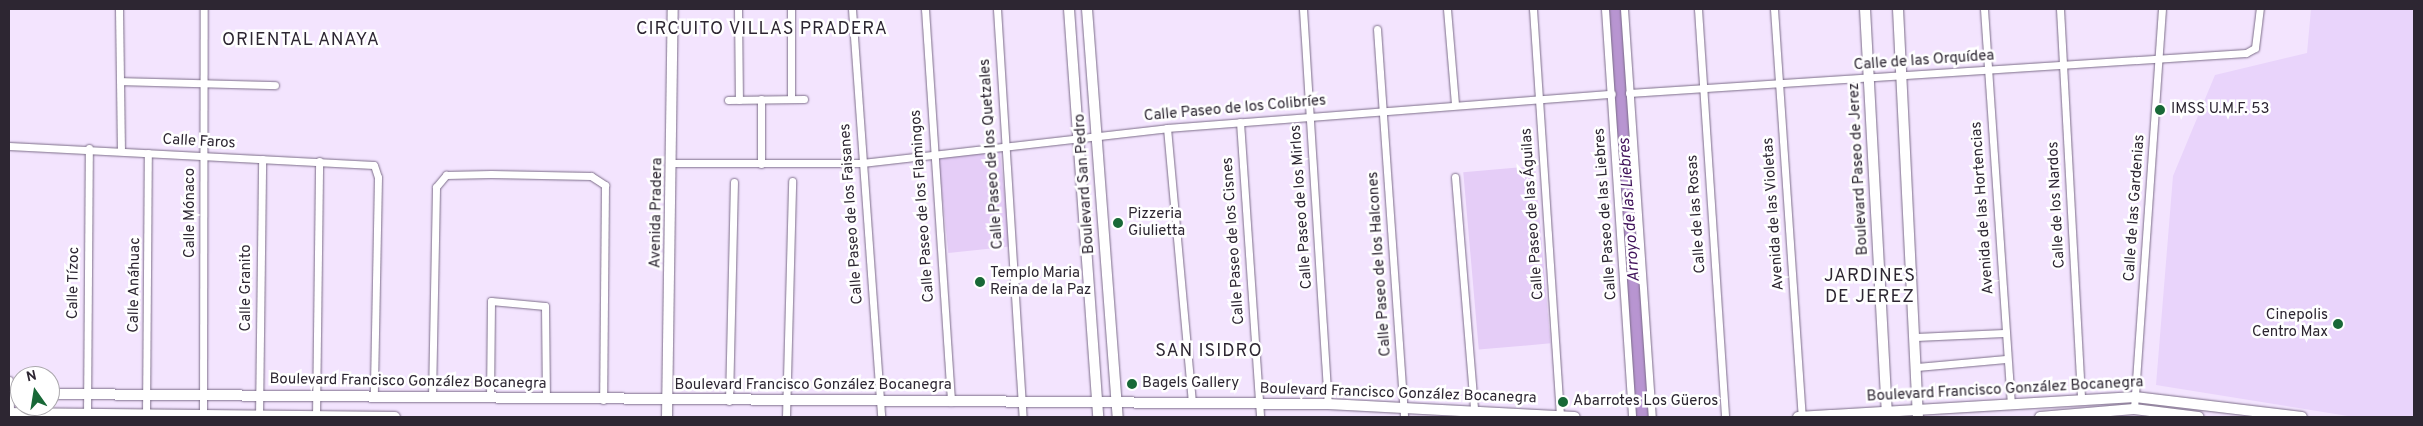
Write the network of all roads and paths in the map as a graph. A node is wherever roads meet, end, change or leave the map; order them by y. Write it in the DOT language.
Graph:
graph roads {
  1 [pos="119,9"];
  2 [pos="204,9"];
  3 [pos="673,9"];
  4 [pos="738,9"];
  5 [pos="792,9"];
  6 [pos="852,9"];
  7 [pos="925,9"];
  8 [pos="997,9"];
  9 [pos="1069,9"];
  10 [pos="1088,9"];
  11 [pos="1303,9"];
  12 [pos="1447,9"];
  13 [pos="1533,9"];
  14 [pos="1604,9"];
  15 [pos="1624,9"];
  16 [pos="1698,9"];
  17 [pos="1774,9"];
  18 [pos="1865,9"];
  19 [pos="1898,9"];
  20 [pos="1984,9"];
  21 [pos="2060,9"];
  22 [pos="2162,9"];
  23 [pos="2260,9"];
  24 [pos="1377,29"];
  25 [pos="2158,60"];
  26 [pos="2062,65"];
  27 [pos="1988,71"];
  28 [pos="1903,77"];
  29 [pos="1870,79"];
  30 [pos="120,81"];
  31 [pos="1779,83"];
  32 [pos="205,85"];
  33 [pos="275,85"];
  34 [pos="1703,87"];
  35 [pos="1629,93"];
  36 [pos="1612,94"];
  37 [pos="791,99"];
  38 [pos="804,99"];
  39 [pos="728,100"];
  40 [pos="739,100"];
  41 [pos="761,100"];
  42 [pos="1540,100"];
  43 [pos="1455,105"];
  44 [pos="1383,110"];
  45 [pos="1310,115"];
  46 [pos="1240,122"];
  47 [pos="1167,128"];
  48 [pos="1096,136"];
  49 [pos="1078,138"];
  50 [pos="1003,145"];
  51 [pos="9,146"];
  52 [pos="89,148"];
  53 [pos="121,150"];
  54 [pos="148,153"];
  55 [pos="933,154"];
  56 [pos="205,157"];
  57 [pos="262,159"];
  58 [pos="319,161"];
  59 [pos="673,163"];
  60 [pos="862,163"];
  61 [pos="761,164"];
  62 [pos="1455,177"];
  63 [pos="792,181"];
  64 [pos="734,182"];
  65 [pos="2004,334"];
  66 [pos="1916,337"];
  67 [pos="2006,359"];
  68 [pos="1917,367"];
  69 [pos="9,380"];
  70 [pos="9,393"];
  71 [pos="60,394"];
  72 [pos="87,394"];
  73 [pos="147,394"];
  74 [pos="203,394"];
  75 [pos="260,394"];
  76 [pos="316,394"];
  77 [pos="374,395"];
  78 [pos="432,397"];
  79 [pos="2135,397"];
  80 [pos="490,398"];
  81 [pos="546,399"];
  82 [pos="2081,399"];
  83 [pos="603,400"];
  84 [pos="667,401"];
  85 [pos="729,401"];
  86 [pos="786,402"];
  87 [pos="879,402"];
  88 [pos="951,402"];
  89 [pos="1022,402"];
  90 [pos="1097,402"];
  91 [pos="1117,402"];
  92 [pos="1192,402"];
  93 [pos="1259,403"];
  94 [pos="1328,404"];
  95 [pos="2012,405"];
  96 [pos="1403,406"];
  97 [pos="2134,409"];
  98 [pos="1474,410"];
  99 [pos="1918,413"];
  100 [pos="1886,414"];
  101 [pos="2259,414"];
  102 [pos="9,415"];
  103 [pos="87,416"];
  104 [pos="1560,416"];
  105 [pos="2079,416"];
  106 [pos="2188,416"];
  107 [pos="146,417"];
  108 [pos="202,417"];
  109 [pos="259,417"];
  110 [pos="316,417"];
  111 [pos="374,417"];
  112 [pos="394,417"];
  113 [pos="667,417"];
  114 [pos="786,417"];
  115 [pos="881,417"];
  116 [pos="1023,417"];
  117 [pos="1098,417"];
  118 [pos="1118,417"];
  119 [pos="1260,417"];
  120 [pos="1404,417"];
  121 [pos="1575,417"];
  122 [pos="1632,417"];
  123 [pos="1652,417"];
  124 [pos="1725,417"];
  125 [pos="1798,417"];
  126 [pos="1802,417"];
  127 [pos="2040,417"];
  128 [pos="2199,417"];
  129 [pos="2302,417"];
  1 -- 30 [label="street"];
  2 -- 32 [label="street, Calle Mónaco"];
  3 -- 59 [label="main road, Avenida Pradera"];
  4 -- 40 [label="street"];
  5 -- 37 [label="street"];
  6 -- 60 [label="street, Calle Paseo de los Faisanes"];
  7 -- 55 [label="street, Calle Paseo de los Flamingos"];
  8 -- 50 [label="street, Calle Paseo de los Quetzales"];
  9 -- 49 [label="main road, Boulevard San Pedro"];
  10 -- 48 [label="main road, Boulevard San Pedro"];
  11 -- 45 [label="street, Calle Paseo de los Mirlos"];
  12 -- 43 [label="street"];
  13 -- 42 [label="street, Calle Paseo de las Águilas"];
  14 -- 36 [label="street, Calle Paseo de las Liebres"];
  15 -- 35 [label="street"];
  16 -- 34 [label="street, Calle de las Rosas"];
  17 -- 31 [label="street, Avenida de las Violetas"];
  18 -- 29 [label="main road, Boulevard Paseo de Jerez"];
  19 -- 28 [label="main road"];
  20 -- 27 [label="street, Avenida de las Hortencias"];
  21 -- 26 [label="street, Calle de los Nardos"];
  22 -- 25 [label="street, Calle de las Gardenias"];
  23 -- 25 [label="street, Calle de las Orquídea"];
  24 -- 44 [label="street, Calle Paseo de los Halcones"];
  25 -- 26 [label="street, Calle de las Orquídea"];
  25 -- 79 [label="street, Calle de las Gardenias"];
  26 -- 27 [label="street, Calle de las Orquídea"];
  26 -- 82 [label="street, Calle de los Nardos"];
  27 -- 28 [label="street, Calle de las Orquídea"];
  27 -- 65 [label="street, Avenida de las Hortencias"];
  28 -- 29 [label="street, Calle de las Orquídea"];
  28 -- 66 [label="main road"];
  29 -- 31 [label="street, Calle de las Orquídea"];
  29 -- 100 [label="main road, Boulevard Paseo de Jerez"];
  30 -- 32 [label="street"];
  30 -- 53 [label="street"];
  31 -- 34 [label="street, Calle de las Orquídea"];
  31 -- 126 [label="street, Avenida de las Violetas"];
  32 -- 33 [label="street"];
  32 -- 56 [label="street, Calle Mónaco"];
  34 -- 35 [label="street, Calle de las Orquídea"];
  34 -- 124 [label="street, Calle de las Rosas"];
  35 -- 123 [label="street"];
  36 -- 42 [label="street, Calle Paseo de los Colibríes"];
  36 -- 122 [label="street, Calle Paseo de las Liebres"];
  37 -- 38 [label="street"];
  37 -- 41 [label="street"];
  39 -- 40 [label="street"];
  40 -- 41 [label="street"];
  41 -- 61 [label="street"];
  42 -- 43 [label="street, Calle Paseo de los Colibríes"];
  42 -- 104 [label="street, Calle Paseo de las Águilas"];
  43 -- 44 [label="street, Calle Paseo de los Colibríes"];
  44 -- 45 [label="street, Calle Paseo de los Colibríes"];
  44 -- 96 [label="street, Calle Paseo de los Halcones"];
  45 -- 46 [label="street, Calle Paseo de los Colibríes"];
  45 -- 94 [label="street, Calle Paseo de los Mirlos"];
  46 -- 47 [label="street, Calle Paseo de los Colibríes"];
  46 -- 93 [label="street, Calle Paseo de los Cisnes"];
  47 -- 48 [label="street, Calle Paseo de los Colibríes"];
  47 -- 92 [label="street"];
  48 -- 49 [label="street, Calle Paseo de los Colibríes"];
  48 -- 91 [label="main road, Boulevard San Pedro"];
  49 -- 50 [label="street, Calle Paseo de los Colibríes"];
  49 -- 90 [label="main road, Boulevard San Pedro"];
  50 -- 55 [label="street, Calle Paseo de los Colibríes"];
  50 -- 89 [label="street, Calle Paseo de los Quetzales"];
  51 -- 52 [label="street, Calle Faros"];
  52 -- 53 [label="street, Calle Faros"];
  52 -- 72 [label="street, Calle Tízoc"];
  53 -- 54 [label="street, Calle Faros"];
  54 -- 56 [label="street, Calle Faros"];
  54 -- 73 [label="street, Calle Anáhuac"];
  55 -- 60 [label="street, Calle Paseo de los Colibríes"];
  55 -- 88 [label="street, Calle Paseo de los Flamingos"];
  56 -- 57 [label="street, Calle Faros"];
  56 -- 74 [label="street, Calle Mónaco"];
  57 -- 58 [label="street, Calle Faros"];
  57 -- 75 [label="street, Calle Granito"];
  58 -- 76 [label="street"];
  58 -- 77 [label="street, Calle Faros"];
  59 -- 61 [label="street"];
  59 -- 84 [label="main road, Avenida Pradera"];
  60 -- 61 [label="street"];
  60 -- 87 [label="street, Calle Paseo de los Faisanes"];
  62 -- 98 [label="street"];
  63 -- 86 [label="street"];
  64 -- 85 [label="street"];
  65 -- 66 [label="street"];
  65 -- 67 [label="street, Avenida de las Hortencias"];
  66 -- 68 [label="main road"];
  67 -- 68 [label="street"];
  67 -- 95 [label="street, Avenida de las Hortencias"];
  68 -- 99 [label="main road"];
  69 -- 70 [label="street"];
  70 -- 102 [label="street"];
  71 -- 72 [label="main road, Boulevard Francisco González Bocanegra"];
  72 -- 73 [label="main road, Boulevard Francisco González Bocanegra"];
  72 -- 103 [label="street, Calle Tízoc"];
  73 -- 74 [label="main road, Boulevard Francisco González Bocanegra"];
  73 -- 107 [label="street, Calle Anáhuac"];
  74 -- 75 [label="main road, Boulevard Francisco González Bocanegra"];
  74 -- 108 [label="street, Calle Mónaco"];
  75 -- 76 [label="main road, Boulevard Francisco González Bocanegra"];
  75 -- 109 [label="street, Calle Granito"];
  76 -- 77 [label="main road, Boulevard Francisco González Bocanegra"];
  76 -- 110 [label="street"];
  77 -- 78 [label="main road, Boulevard Francisco González Bocanegra"];
  78 -- 80 [label="main road, Boulevard Francisco González Bocanegra"];
  78 -- 83 [label="street"];
  79 -- 82 [label="main road, Boulevard Francisco González Bocanegra"];
  79 -- 97 [label="street, Calle de las Gardenias"];
  79 -- 101 [label="main road, Boulevard Francisco González Bocanegra"];
  80 -- 81 [label="main road, Boulevard Francisco González Bocanegra"];
  80 -- 81 [label="street"];
  81 -- 83 [label="main road, Boulevard Francisco González Bocanegra"];
  82 -- 95 [label="main road, Boulevard Francisco González Bocanegra"];
  83 -- 84 [label="main road, Boulevard Francisco González Bocanegra"];
  84 -- 85 [label="main road, Boulevard Francisco González Bocanegra"];
  84 -- 113 [label="main road, Avenida Pradera"];
  85 -- 86 [label="main road, Boulevard Francisco González Bocanegra"];
  86 -- 87 [label="main road, Boulevard Francisco González Bocanegra"];
  86 -- 114 [label="street"];
  87 -- 88 [label="main road, Boulevard Francisco González Bocanegra"];
  87 -- 115 [label="street, Calle Paseo de los Faisanes"];
  88 -- 89 [label="main road, Boulevard Francisco González Bocanegra"];
  89 -- 90 [label="main road, Boulevard Francisco González Bocanegra"];
  89 -- 116 [label="street, Calle Paseo de los Quetzales"];
  90 -- 91 [label="main road, Boulevard Francisco González Bocanegra"];
  90 -- 117 [label="main road, Boulevard San Pedro"];
  91 -- 92 [label="main road, Boulevard Francisco González Bocanegra"];
  91 -- 118 [label="main road, Boulevard San Pedro"];
  92 -- 93 [label="main road, Boulevard Francisco González Bocanegra"];
  93 -- 94 [label="main road, Boulevard Francisco González Bocanegra"];
  93 -- 119 [label="street, Calle Paseo de los Cisnes"];
  94 -- 96 [label="main road, Boulevard Francisco González Bocanegra"];
  95 -- 99 [label="main road, Boulevard Francisco González Bocanegra"];
  96 -- 98 [label="main road, Boulevard Francisco González Bocanegra"];
  96 -- 120 [label="street, Calle Paseo de los Halcones"];
  97 -- 105 [label="main road, Boulevard Francisco González Bocanegra"];
  97 -- 106 [label="main road, Boulevard Francisco González Bocanegra"];
  98 -- 104 [label="main road, Boulevard Francisco González Bocanegra"];
  99 -- 100 [label="main road, Boulevard Francisco González Bocanegra"];
  100 -- 126 [label="main road, Boulevard Francisco González Bocanegra"];
  101 -- 129 [label="main road, Boulevard Francisco González Bocanegra"];
  102 -- 103 [label="main road"];
  103 -- 107 [label="main road"];
  104 -- 121 [label="main road, Boulevard Francisco González Bocanegra"];
  105 -- 127 [label="main road, Boulevard Francisco González Bocanegra"];
  106 -- 128 [label="main road, Boulevard Francisco González Bocanegra"];
  107 -- 108 [label="main road"];
  108 -- 109 [label="main road"];
  109 -- 110 [label="main road"];
  110 -- 111 [label="main road"];
  111 -- 112 [label="main road"];
  125 -- 126 [label="main road, Boulevard Francisco González Bocanegra"];
}
